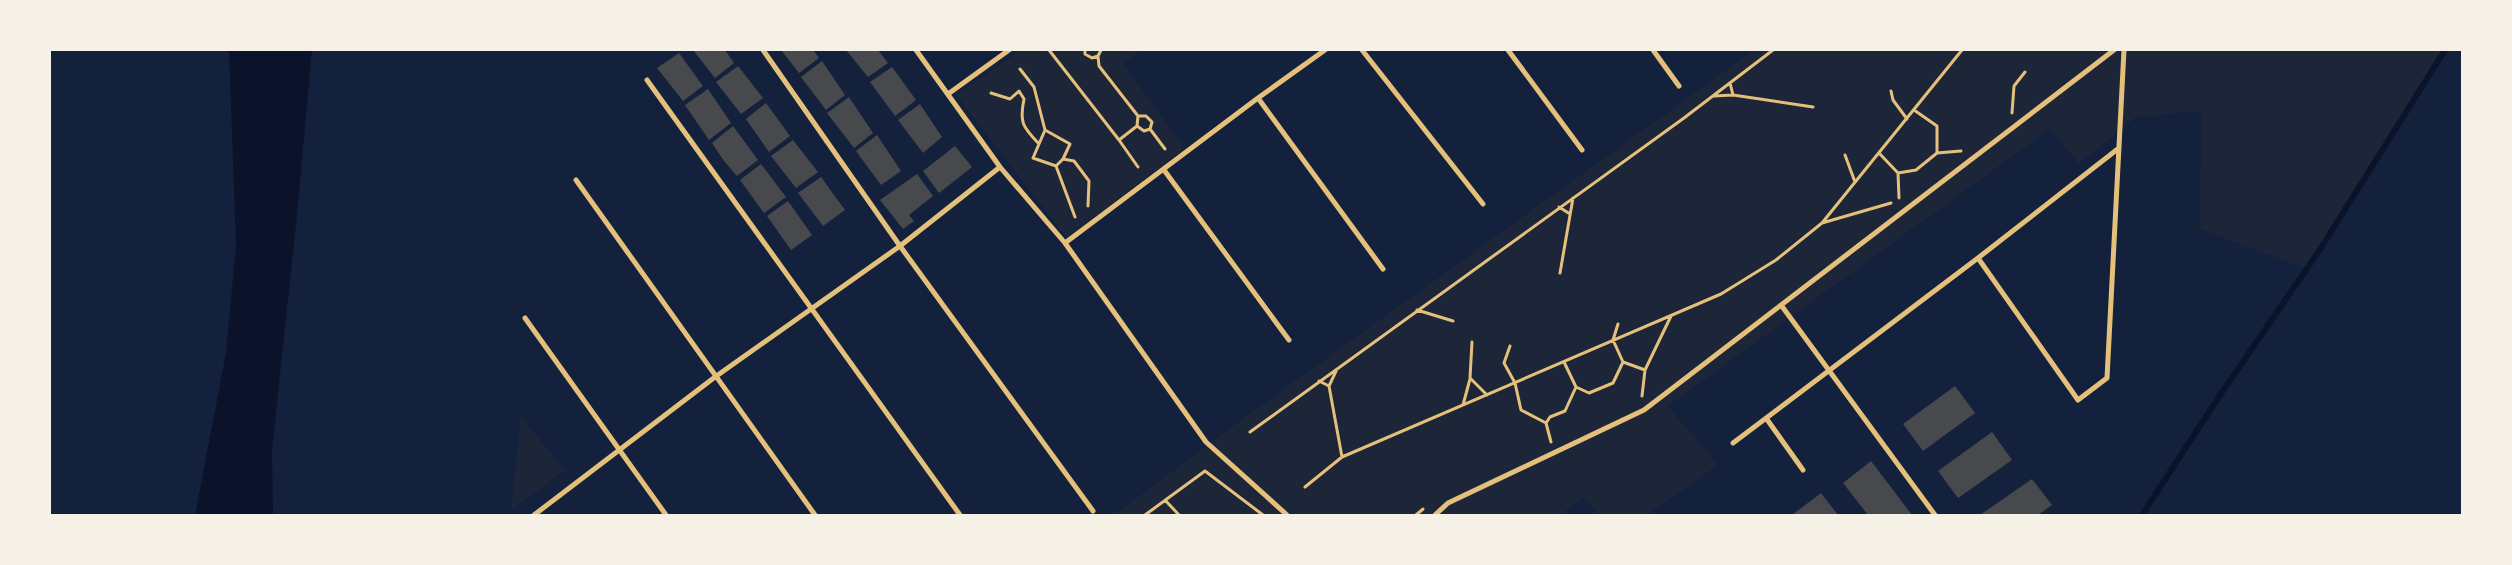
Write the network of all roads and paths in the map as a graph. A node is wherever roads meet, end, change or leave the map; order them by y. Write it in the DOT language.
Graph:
graph roads {
  1 [pos="762,50"];
  2 [pos="916,50"];
  3 [pos="1010,50"];
  4 [pos="1049,50"];
  5 [pos="1085,50"];
  6 [pos="1101,50"];
  7 [pos="1325,50"];
  8 [pos="1362,50"];
  9 [pos="1508,50"];
  10 [pos="1653,50"];
  11 [pos="1773,50"];
  12 [pos="1962,50"];
  13 [pos="2114,50"];
  14 [pos="2124,50"];
  15 [pos="1098,56"];
  16 [pos="1020,69"];
  17 [pos="2025,72"];
  18 [pos="647,80"];
  19 [pos="1730,83"];
  20 [pos="1679,86"];
  21 [pos="1891,91"];
  22 [pos="991,93"];
  23 [pos="948,94"];
  24 [pos="1733,94"];
  25 [pos="1713,96"];
  26 [pos="1258,98"];
  27 [pos="1813,107"];
  28 [pos="1914,110"];
  29 [pos="2012,114"];
  30 [pos="1138,116"];
  31 [pos="1907,119"];
  32 [pos="1138,126"];
  33 [pos="1150,129"];
  34 [pos="1045,130"];
  35 [pos="1119,140"];
  36 [pos="1039,144"];
  37 [pos="2119,148"];
  38 [pos="1165,149"];
  39 [pos="1582,150"];
  40 [pos="1964,150"];
  41 [pos="1879,153"];
  42 [pos="1937,153"];
  43 [pos="1845,155"];
  44 [pos="1063,159"];
  45 [pos="1056,166"];
  46 [pos="1138,166"];
  47 [pos="1000,167"];
  48 [pos="1164,170"];
  49 [pos="1898,173"];
  50 [pos="576,180"];
  51 [pos="1855,182"];
  52 [pos="1573,198"];
  53 [pos="1483,204"];
  54 [pos="1088,206"];
  55 [pos="1559,208"];
  56 [pos="1570,214"];
  57 [pos="1075,216"];
  58 [pos="1822,223"];
  59 [pos="1066,243"];
  60 [pos="900,246"];
  61 [pos="1978,258"];
  62 [pos="1383,269"];
  63 [pos="1560,273"];
  64 [pos="1780,305"];
  65 [pos="811,308"];
  66 [pos="1417,310"];
  67 [pos="1671,315"];
  68 [pos="525,318"];
  69 [pos="1453,321"];
  70 [pos="1618,324"];
  71 [pos="1289,340"];
  72 [pos="1613,340"];
  73 [pos="1472,342"];
  74 [pos="1510,346"];
  75 [pos="1564,362"];
  76 [pos="1623,362"];
  77 [pos="1338,367"];
  78 [pos="1645,370"];
  79 [pos="1828,372"];
  80 [pos="714,377"];
  81 [pos="1470,378"];
  82 [pos="1319,381"];
  83 [pos="1515,383"];
  84 [pos="1329,386"];
  85 [pos="1576,387"];
  86 [pos="1487,395"];
  87 [pos="1642,397"];
  88 [pos="1463,405"];
  89 [pos="1766,418"];
  90 [pos="1546,423"];
  91 [pos="1250,432"];
  92 [pos="1733,442"];
  93 [pos="1551,443"];
  94 [pos="619,452"];
  95 [pos="1342,458"];
  96 [pos="1803,470"];
  97 [pos="1305,487"];
  98 [pos="1165,500"];
  99 [pos="1093,511"];
  100 [pos="534,515"];
  101 [pos="666,515"];
  102 [pos="815,515"];
  103 [pos="960,515"];
  104 [pos="1145,515"];
  105 [pos="1179,515"];
  106 [pos="1263,515"];
  107 [pos="1287,515"];
  108 [pos="1435,515"];
  109 [pos="1934,515"];
  1 -- 60 [label="street"];
  2 -- 23 [label="street"];
  3 -- 23 [label="street"];
  4 -- 35 [label="path"];
  5 -- 15 [label="path"];
  6 -- 15 [label="path"];
  7 -- 26 [label="street"];
  8 -- 53 [label="street"];
  9 -- 39 [label="street"];
  10 -- 20 [label="street"];
  11 -- 19 [label="path"];
  12 -- 28 [label="path"];
  13 -- 64 [label="street"];
  14 -- 37 [label="street"];
  15 -- 30 [label="path"];
  16 -- 34 [label="path"];
  17 -- 29 [label="path"];
  18 -- 65 [label="street"];
  19 -- 24 [label="path"];
  19 -- 25 [label="path"];
  21 -- 31 [label="path"];
  22 -- 36 [label="path"];
  23 -- 47 [label="street"];
  24 -- 25 [label="path"];
  24 -- 27 [label="path"];
  25 -- 52 [label="path"];
  26 -- 48 [label="street"];
  26 -- 62 [label="street"];
  28 -- 31 [label="path"];
  28 -- 42 [label="path"];
  30 -- 32 [label="path"];
  30 -- 33 [label="path"];
  31 -- 41 [label="path"];
  32 -- 33 [label="path"];
  32 -- 35 [label="path"];
  33 -- 38 [label="path"];
  34 -- 36 [label="path"];
  34 -- 44 [label="path"];
  35 -- 46 [label="path"];
  36 -- 45 [label="path"];
  37 -- 61 [label="street"];
  37 -- 61 [label="street"];
  40 -- 42 [label="path"];
  41 -- 49 [label="path"];
  41 -- 51 [label="path"];
  42 -- 49 [label="path"];
  43 -- 51 [label="path"];
  44 -- 45 [label="path"];
  44 -- 54 [label="path"];
  45 -- 57 [label="path"];
  47 -- 59 [label="street"];
  47 -- 60 [label="street"];
  48 -- 59 [label="street"];
  48 -- 71 [label="street"];
  49 -- 58 [label="path"];
  50 -- 80 [label="street"];
  51 -- 58 [label="path"];
  52 -- 55 [label="path"];
  52 -- 56 [label="path"];
  55 -- 56 [label="path"];
  55 -- 66 [label="path"];
  56 -- 63 [label="path"];
  58 -- 67 [label="path"];
  59 -- 107 [label="street"];
  60 -- 65 [label="street"];
  60 -- 99 [label="street"];
  61 -- 79 [label="street"];
  64 -- 79 [label="street"];
  64 -- 108 [label="street"];
  65 -- 80 [label="street"];
  65 -- 103 [label="street"];
  66 -- 69 [label="path"];
  66 -- 77 [label="path"];
  67 -- 72 [label="path"];
  67 -- 78 [label="path"];
  68 -- 94 [label="street"];
  70 -- 72 [label="path"];
  72 -- 75 [label="path"];
  72 -- 76 [label="path"];
  73 -- 81 [label="path"];
  74 -- 83 [label="path"];
  75 -- 83 [label="path"];
  75 -- 85 [label="path"];
  76 -- 78 [label="path"];
  76 -- 85 [label="path"];
  77 -- 82 [label="path"];
  77 -- 84 [label="path"];
  78 -- 87 [label="path"];
  79 -- 89 [label="street"];
  79 -- 109 [label="street"];
  80 -- 94 [label="street"];
  80 -- 102 [label="street"];
  81 -- 86 [label="path"];
  81 -- 88 [label="path"];
  82 -- 84 [label="path"];
  82 -- 91 [label="path"];
  83 -- 86 [label="path"];
  83 -- 90 [label="path"];
  84 -- 95 [label="path"];
  85 -- 90 [label="path"];
  86 -- 88 [label="path"];
  88 -- 95 [label="path"];
  89 -- 92 [label="street"];
  89 -- 96 [label="street"];
  90 -- 93 [label="path"];
  94 -- 100 [label="street"];
  94 -- 101 [label="street"];
  95 -- 97 [label="path"];
  98 -- 104 [label="path"];
  98 -- 105 [label="path"];
  98 -- 106 [label="path"];
}
